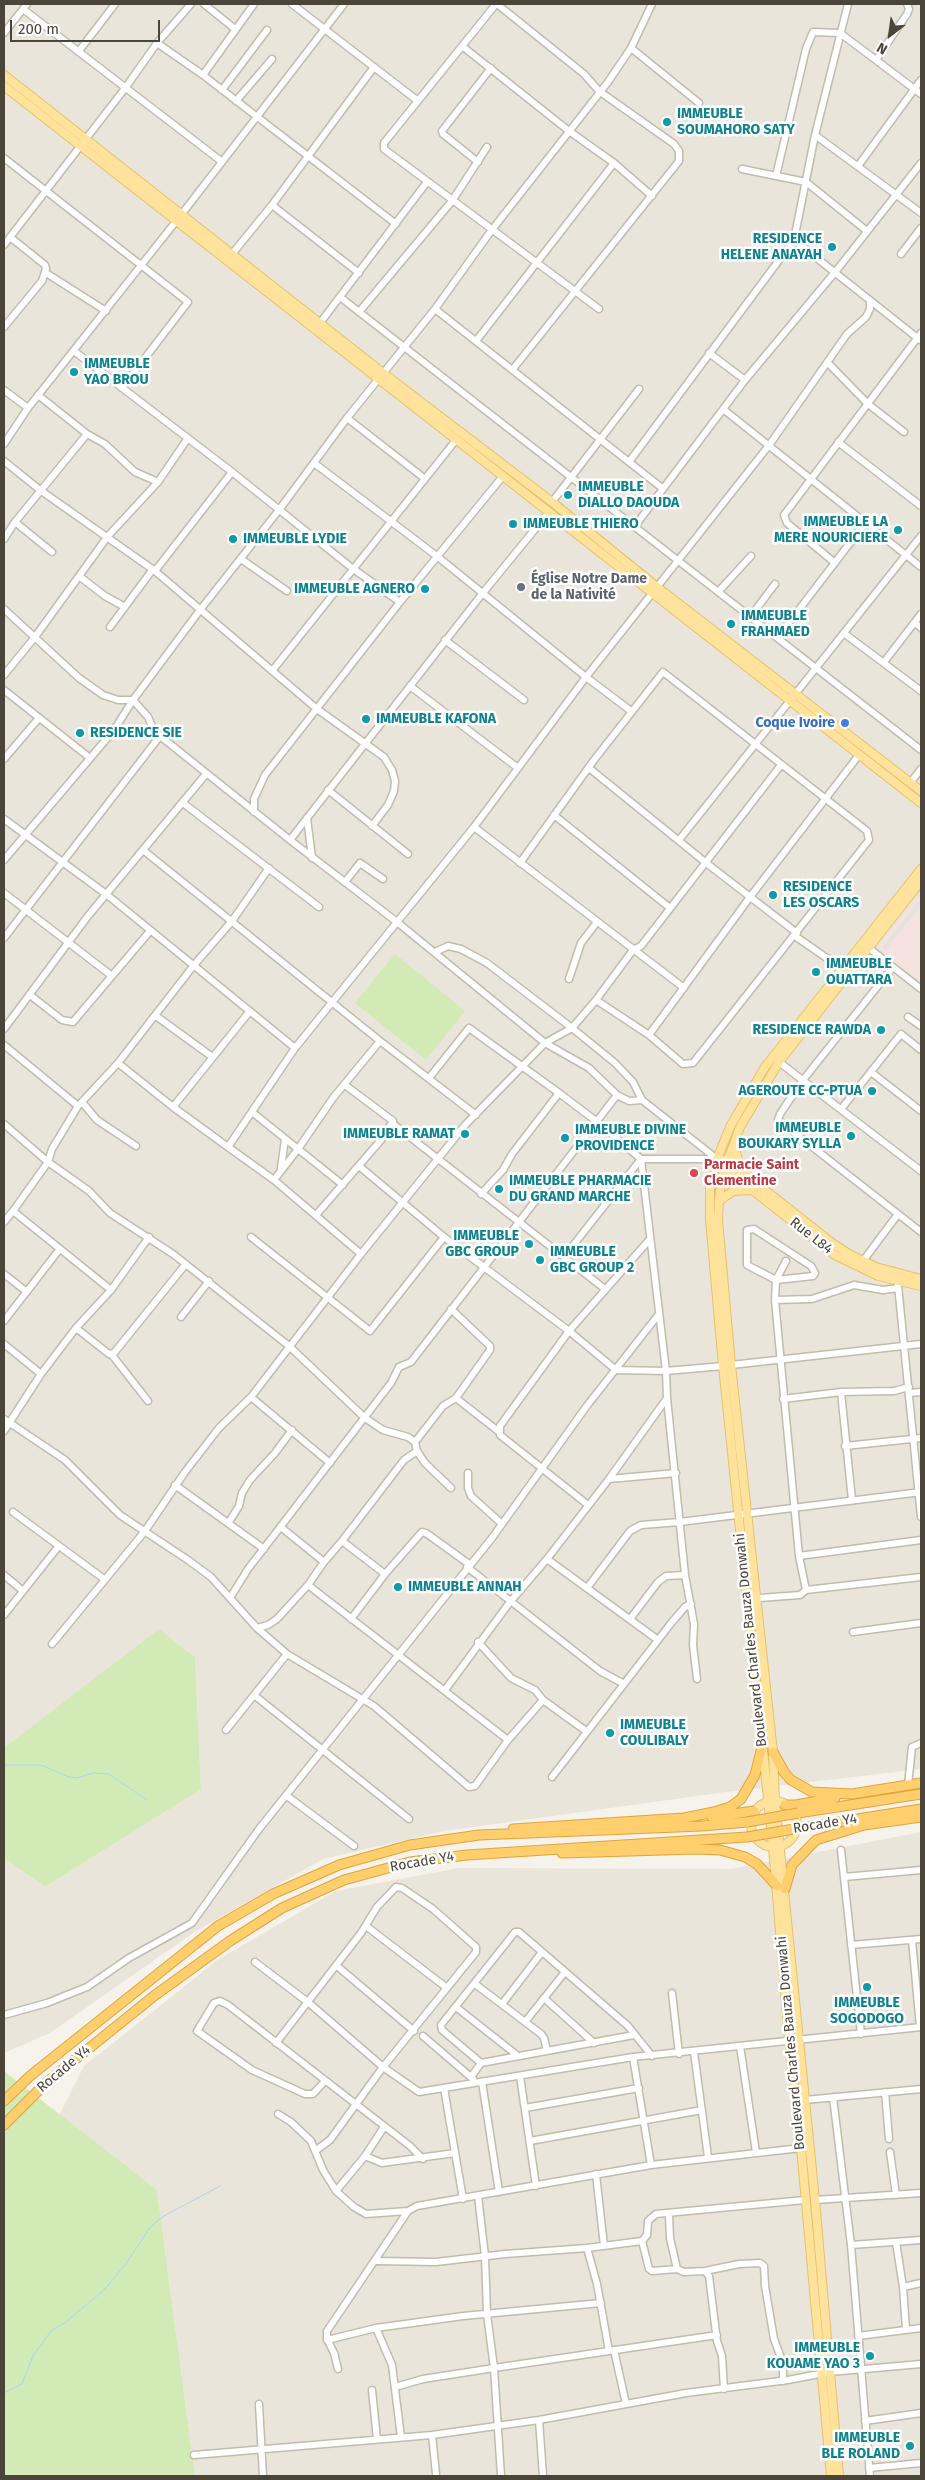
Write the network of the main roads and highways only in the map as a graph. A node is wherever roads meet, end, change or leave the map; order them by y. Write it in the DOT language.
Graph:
graph roads {
  1 [pos="4,75"];
  2 [pos="4,86"];
  3 [pos="82,142"];
  4 [pos="179,218"];
  5 [pos="381,376"];
  6 [pos="655,590"];
  7 [pos="793,697"];
  8 [pos="921,791"];
  9 [pos="921,803"];
  10 [pos="921,869"];
  11 [pos="921,881"];
  12 [pos="734,1144"];
  13 [pos="717,1159"];
  14 [pos="726,1165"];
  15 [pos="752,1187"];
  16 [pos="718,1201"];
  17 [pos="921,1279"];
  18 [pos="921,1286"];
  19 [pos="762,1748"];
  20 [pos="773,1752"];
  21 [pos="921,1783"];
  22 [pos="852,1794"];
  23 [pos="921,1794"];
  24 [pos="772,1801"];
  25 [pos="785,1804"];
  26 [pos="921,1809"];
  27 [pos="754,1811"];
  28 [pos="921,1817"];
  29 [pos="684,1818"];
  30 [pos="864,1825"];
  31 [pos="797,1831"];
  32 [pos="479,1835"];
  33 [pos="757,1839"];
  34 [pos="777,1846"];
  35 [pos="698,1849"];
  36 [pos="497,1853"];
  37 [pos="781,1888"];
  38 [pos="4,2102"];
  39 [pos="4,2126"];
  40 [pos="831,2476"];
  41 [pos="840,2476"];
  1 -- 3 [label="main road"];
  2 -- 3 [label="main road"];
  3 -- 4 [label="main road"];
  4 -- 5 [label="main road"];
  4 -- 5 [label="main road"];
  5 -- 6 [label="main road"];
  5 -- 6 [label="main road"];
  6 -- 7 [label="main road"];
  7 -- 8 [label="main road"];
  7 -- 9 [label="main road"];
  10 -- 13 [label="main road, Boulevard Charles Bauza Donwahi"];
  11 -- 12 [label="main road, Boulevard Charles Bauza Donwahi"];
  12 -- 14 [label="main road, Boulevard Charles Bauza Donwahi"];
  12 -- 15 [label="main road"];
  13 -- 14 [label="main road, Rue L84"];
  13 -- 19 [label="main road, Boulevard Charles Bauza Donwahi"];
  14 -- 15 [label="main road, Rue L84"];
  14 -- 16 [label="main road, Boulevard Charles Bauza Donwahi"];
  15 -- 16 [label="main road"];
  15 -- 17 [label="main road"];
  15 -- 18 [label="main road, Rue L84"];
  16 -- 20 [label="main road, Boulevard Charles Bauza Donwahi"];
  19 -- 24 [label="main road, Boulevard Charles Bauza Donwahi"];
  19 -- 29 [label="highway"];
  20 -- 22 [label="highway"];
  20 -- 24 [label="main road, Boulevard Charles Bauza Donwahi"];
  21 -- 22 [label="highway"];
  22 -- 25 [label="highway"];
  23 -- 32 [label="highway, Rocade Y4, bridge"];
  24 -- 25 [label="main road"];
  24 -- 27 [label="main road"];
  24 -- 34 [label="main road, Boulevard Charles Bauza Donwahi"];
  25 -- 31 [label="main road"];
  26 -- 31 [label="highway, Rocade Y4"];
  27 -- 29 [label="highway"];
  27 -- 33 [label="main road"];
  28 -- 30 [label="highway"];
  29 -- 32 [label="highway"];
  30 -- 31 [label="highway"];
  30 -- 37 [label="highway"];
  31 -- 34 [label="main road"];
  31 -- 36 [label="highway, Rocade Y4, bridge"];
  32 -- 38 [label="highway, Rocade Y4"];
  33 -- 34 [label="main road"];
  33 -- 35 [label="highway"];
  34 -- 37 [label="main road, Boulevard Charles Bauza Donwahi"];
  35 -- 36 [label="highway"];
  35 -- 37 [label="highway"];
  36 -- 39 [label="highway, Rocade Y4"];
  37 -- 40 [label="main road, Boulevard Charles Bauza Donwahi"];
  37 -- 41 [label="main road, Boulevard Charles Bauza Donwahi"];
}
